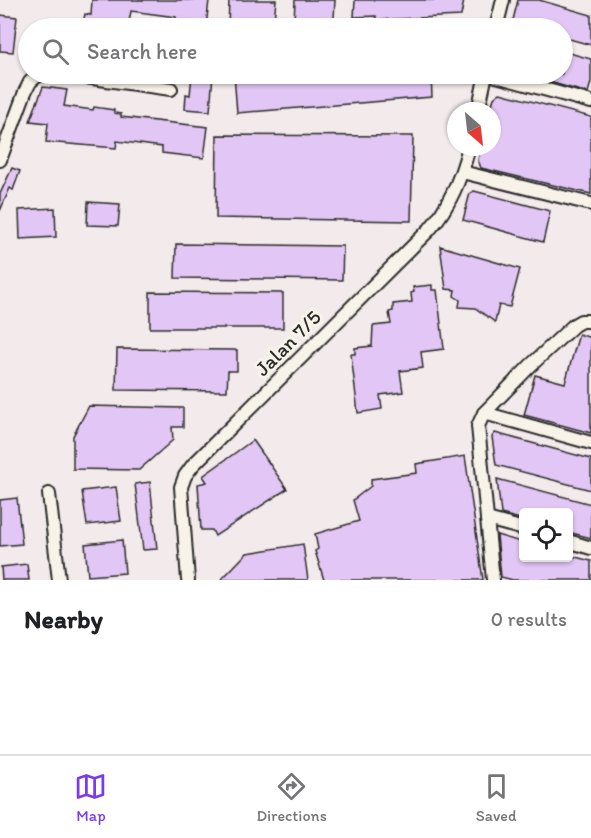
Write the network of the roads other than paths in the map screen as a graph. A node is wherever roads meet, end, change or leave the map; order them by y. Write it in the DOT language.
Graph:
graph roads {
  1 [pos="503,0"];
  2 [pos="498,18"];
  3 [pos="29,84"];
  4 [pos="135,84"];
  5 [pos="485,84"];
  6 [pos="524,84"];
  7 [pos="171,89"];
  8 [pos="480,102"];
  9 [pos="591,102"];
  10 [pos="5,133"];
  11 [pos="466,156"];
  12 [pos="0,160"];
  13 [pos="462,172"];
  14 [pos="591,204"];
  15 [pos="586,321"];
  16 [pos="484,412"];
  17 [pos="591,443"];
  18 [pos="49,494"];
  19 [pos="487,519"];
  20 [pos="519,528"];
  21 [pos="573,543"];
  22 [pos="591,548"];
  23 [pos="59,580"];
  24 [pos="188,580"];
  25 [pos="493,580"];
  1 -- 2 [label="street"];
  3 -- 10 [label="street"];
  4 -- 7 [label="street"];
  5 -- 8 [label="street"];
  6 -- 9 [label="street"];
  10 -- 12 [label="street"];
  11 -- 13 [label="street, Jalan 7/5"];
  13 -- 14 [label="street"];
  13 -- 24 [label="street, Jalan 7/5"];
  15 -- 16 [label="street"];
  16 -- 17 [label="street"];
  16 -- 19 [label="street"];
  18 -- 23 [label="street"];
  19 -- 20 [label="street"];
  19 -- 25 [label="street"];
  21 -- 22 [label="street"];
}
